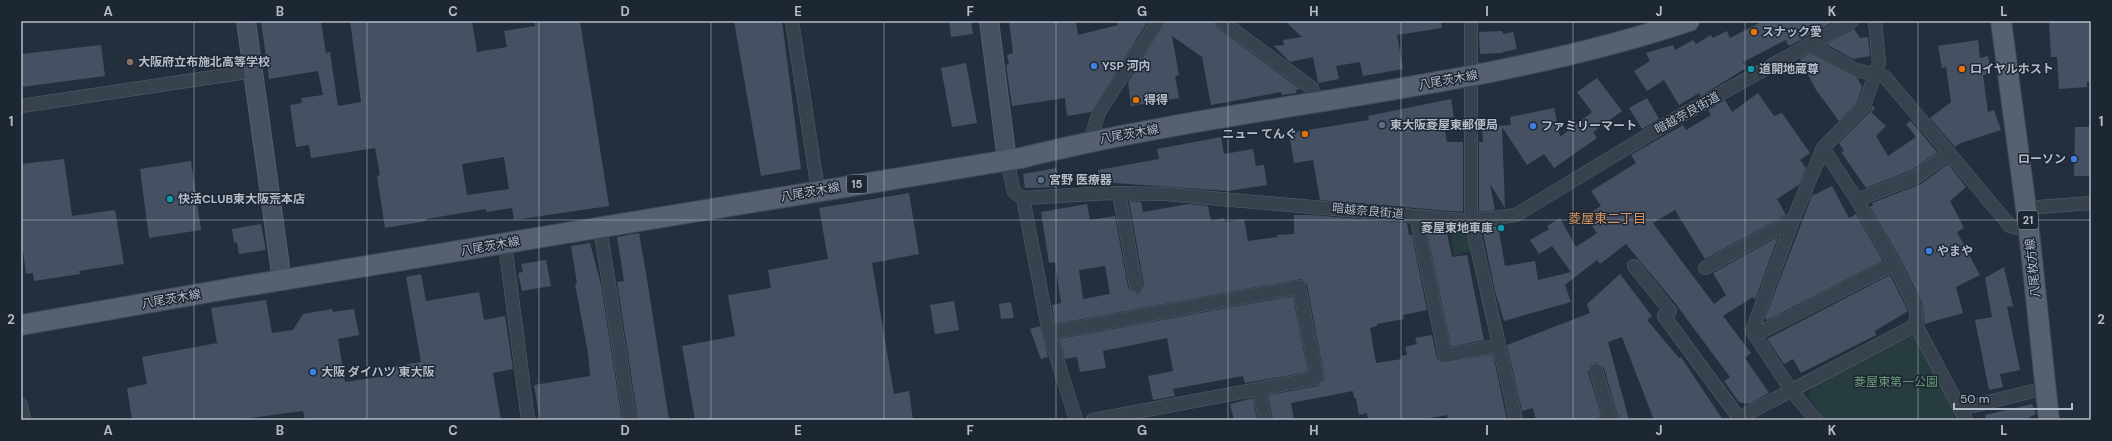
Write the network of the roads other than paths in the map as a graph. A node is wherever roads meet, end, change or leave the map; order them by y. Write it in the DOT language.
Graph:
graph roads {
  1 [pos="246,21"];
  2 [pos="792,21"];
  3 [pos="989,21"];
  4 [pos="1158,21"];
  5 [pos="1221,21"];
  6 [pos="1471,21"];
  7 [pos="1689,21"];
  8 [pos="1852,21"];
  9 [pos="1875,21"];
  10 [pos="2001,21"];
  11 [pos="1667,24"];
  12 [pos="1811,45"];
  13 [pos="253,71"];
  14 [pos="1875,75"];
  15 [pos="1471,76"];
  16 [pos="1318,102"];
  17 [pos="21,106"];
  18 [pos="1090,141"];
  19 [pos="1823,148"];
  20 [pos="1949,153"];
  21 [pos="1007,160"];
  22 [pos="818,190"];
  23 [pos="1119,193"];
  24 [pos="1023,198"];
  25 [pos="1858,200"];
  26 [pos="2091,203"];
  27 [pos="2026,208"];
  28 [pos="1416,216"];
  29 [pos="1793,220"];
  30 [pos="1471,221"];
  31 [pos="600,227"];
  32 [pos="2029,231"];
  33 [pos="505,244"];
  34 [pos="1894,264"];
  35 [pos="1634,266"];
  36 [pos="1705,268"];
  37 [pos="282,281"];
  38 [pos="1136,286"];
  39 [pos="21,325"];
  40 [pos="1916,325"];
  41 [pos="1049,333"];
  42 [pos="1755,336"];
  43 [pos="1499,345"];
  44 [pos="1596,370"];
  45 [pos="2045,388"];
  46 [pos="1259,389"];
  47 [pos="1791,390"];
  48 [pos="21,405"];
  49 [pos="1963,414"];
  50 [pos="24,420"];
  51 [pos="528,420"];
  52 [pos="630,420"];
  53 [pos="1076,420"];
  54 [pos="1094,420"];
  55 [pos="1265,420"];
  56 [pos="1516,420"];
  57 [pos="1611,420"];
  58 [pos="1816,420"];
  59 [pos="2049,420"];
  1 -- 13 [label="street"];
  2 -- 22 [label="street"];
  3 -- 21 [label="street"];
  4 -- 18 [label="street"];
  5 -- 16 [label="street"];
  6 -- 15 [label="street"];
  7 -- 11 [label="main road, 八尾茨木線 / 15"];
  8 -- 12 [label="street, 暗越奈良街道"];
  9 -- 14 [label="street"];
  10 -- 27 [label="main road, 八尾枚方線 / 21"];
  11 -- 15 [label="main road, 八尾茨木線 / 15"];
  12 -- 14 [label="street"];
  12 -- 30 [label="street, 暗越奈良街道"];
  13 -- 17 [label="street"];
  13 -- 37 [label="street"];
  14 -- 19 [label="street"];
  14 -- 20 [label="street"];
  15 -- 16 [label="main road, 八尾茨木線 / 15"];
  15 -- 30 [label="street"];
  16 -- 18 [label="main road, 八尾茨木線 / 15"];
  18 -- 21 [label="main road, 八尾茨木線 / 15"];
  19 -- 25 [label="street"];
  19 -- 29 [label="street"];
  20 -- 25 [label="street"];
  20 -- 32 [label="street"];
  21 -- 22 [label="main road, 八尾茨木線 / 15"];
  21 -- 24 [label="street"];
  22 -- 31 [label="main road, 八尾茨木線 / 15"];
  23 -- 24 [label="street, 暗越奈良街道"];
  23 -- 28 [label="street, 暗越奈良街道"];
  23 -- 38 [label="street"];
  24 -- 41 [label="street"];
  25 -- 34 [label="street"];
  26 -- 27 [label="street"];
  27 -- 32 [label="main road, 八尾枚方線 / 21"];
  28 -- 30 [label="street, 暗越奈良街道"];
  28 -- 43 [label="street"];
  29 -- 36 [label="street"];
  29 -- 42 [label="street"];
  30 -- 43 [label="street"];
  31 -- 33 [label="main road, 八尾茨木線 / 15"];
  31 -- 52 [label="street"];
  32 -- 45 [label="main road, 八尾枚方線 / 21"];
  33 -- 37 [label="main road, 八尾茨木線 / 15"];
  33 -- 51 [label="street"];
  34 -- 40 [label="street"];
  34 -- 42 [label="street"];
  35 -- 47 [label="street"];
  37 -- 39 [label="main road, 八尾茨木線 / 15"];
  40 -- 47 [label="street"];
  40 -- 49 [label="street"];
  41 -- 46 [label="street"];
  41 -- 53 [label="street"];
  42 -- 47 [label="street"];
  43 -- 56 [label="street"];
  44 -- 57 [label="street"];
  45 -- 49 [label="street"];
  45 -- 59 [label="main road, 八尾枚方線 / 21"];
  46 -- 54 [label="street"];
  46 -- 55 [label="street"];
  47 -- 58 [label="street"];
  48 -- 50 [label="street"];
}
